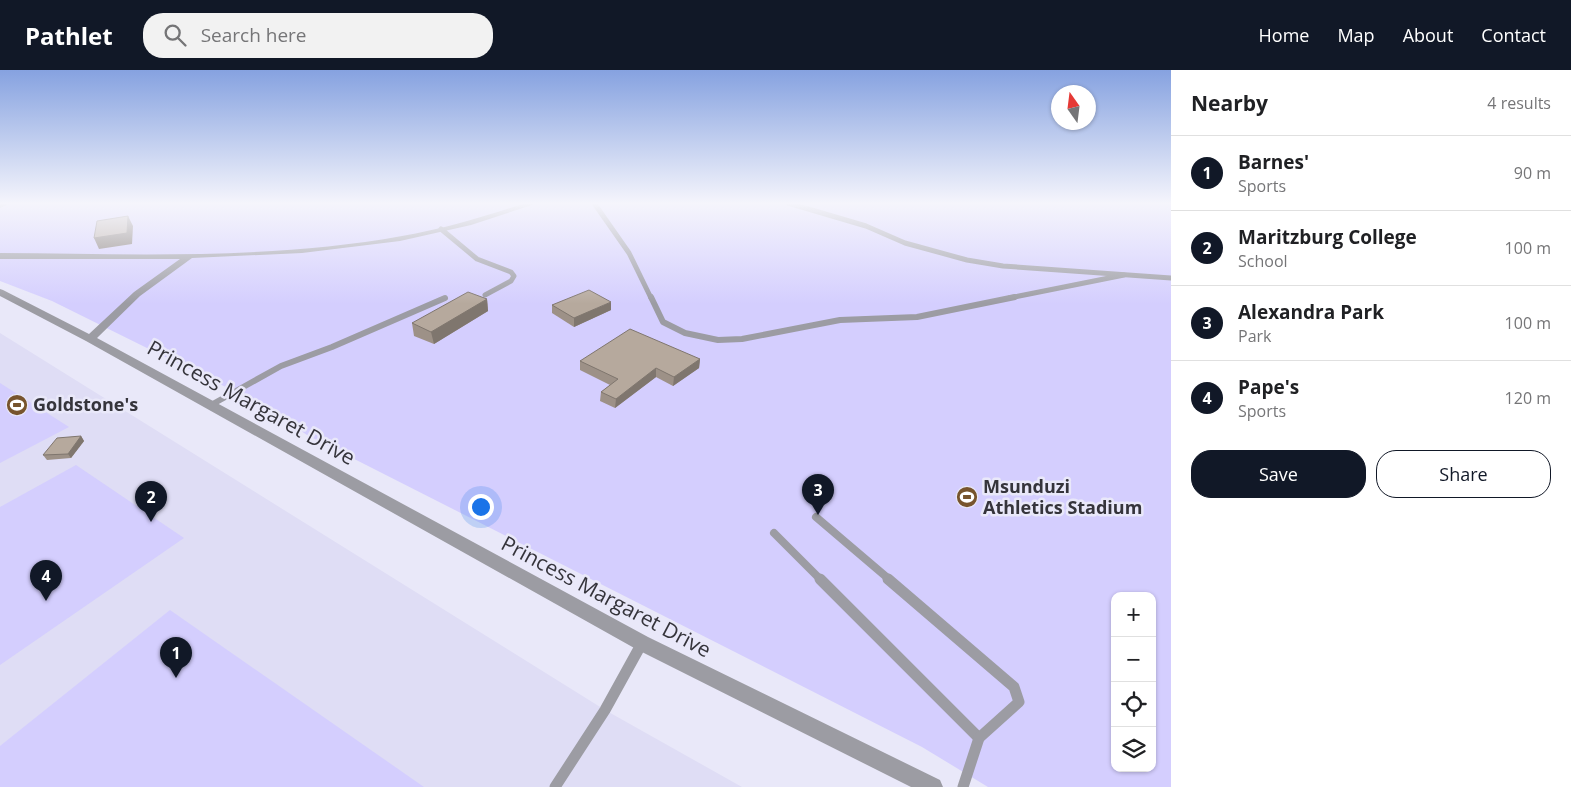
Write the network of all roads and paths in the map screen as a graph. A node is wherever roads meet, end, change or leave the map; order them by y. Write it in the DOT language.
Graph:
graph roads {
  1 [pos="412,236"];
  2 [pos="451,236"];
  3 [pos="617,236"];
  4 [pos="890,236"];
  5 [pos="191,255"];
  6 [pos="0,256"];
  7 [pos="1124,275"];
  8 [pos="1171,278"];
  9 [pos="0,292"];
  10 [pos="485,295"];
  11 [pos="445,298"];
  12 [pos="90,339"];
  13 [pos="211,405"];
  14 [pos="816,518"];
  15 [pos="774,533"];
  16 [pos="642,643"];
  17 [pos="979,738"];
  18 [pos="555,787"];
  19 [pos="932,787"];
  20 [pos="963,787"];
  1 -- 5 [label="street"];
  2 -- 10 [label="lane"];
  3 -- 7 [label="lane"];
  4 -- 7 [label="lane"];
  5 -- 6 [label="street"];
  5 -- 12 [label="street"];
  7 -- 8 [label="lane"];
  9 -- 12 [label="street, Princess Margaret Drive"];
  11 -- 13 [label="lane"];
  12 -- 13 [label="street, Princess Margaret Drive"];
  13 -- 16 [label="street, Princess Margaret Drive"];
  14 -- 17 [label="lane"];
  15 -- 17 [label="lane"];
  16 -- 18 [label="lane"];
  16 -- 19 [label="street, Princess Margaret Drive"];
  17 -- 20 [label="lane"];
}
